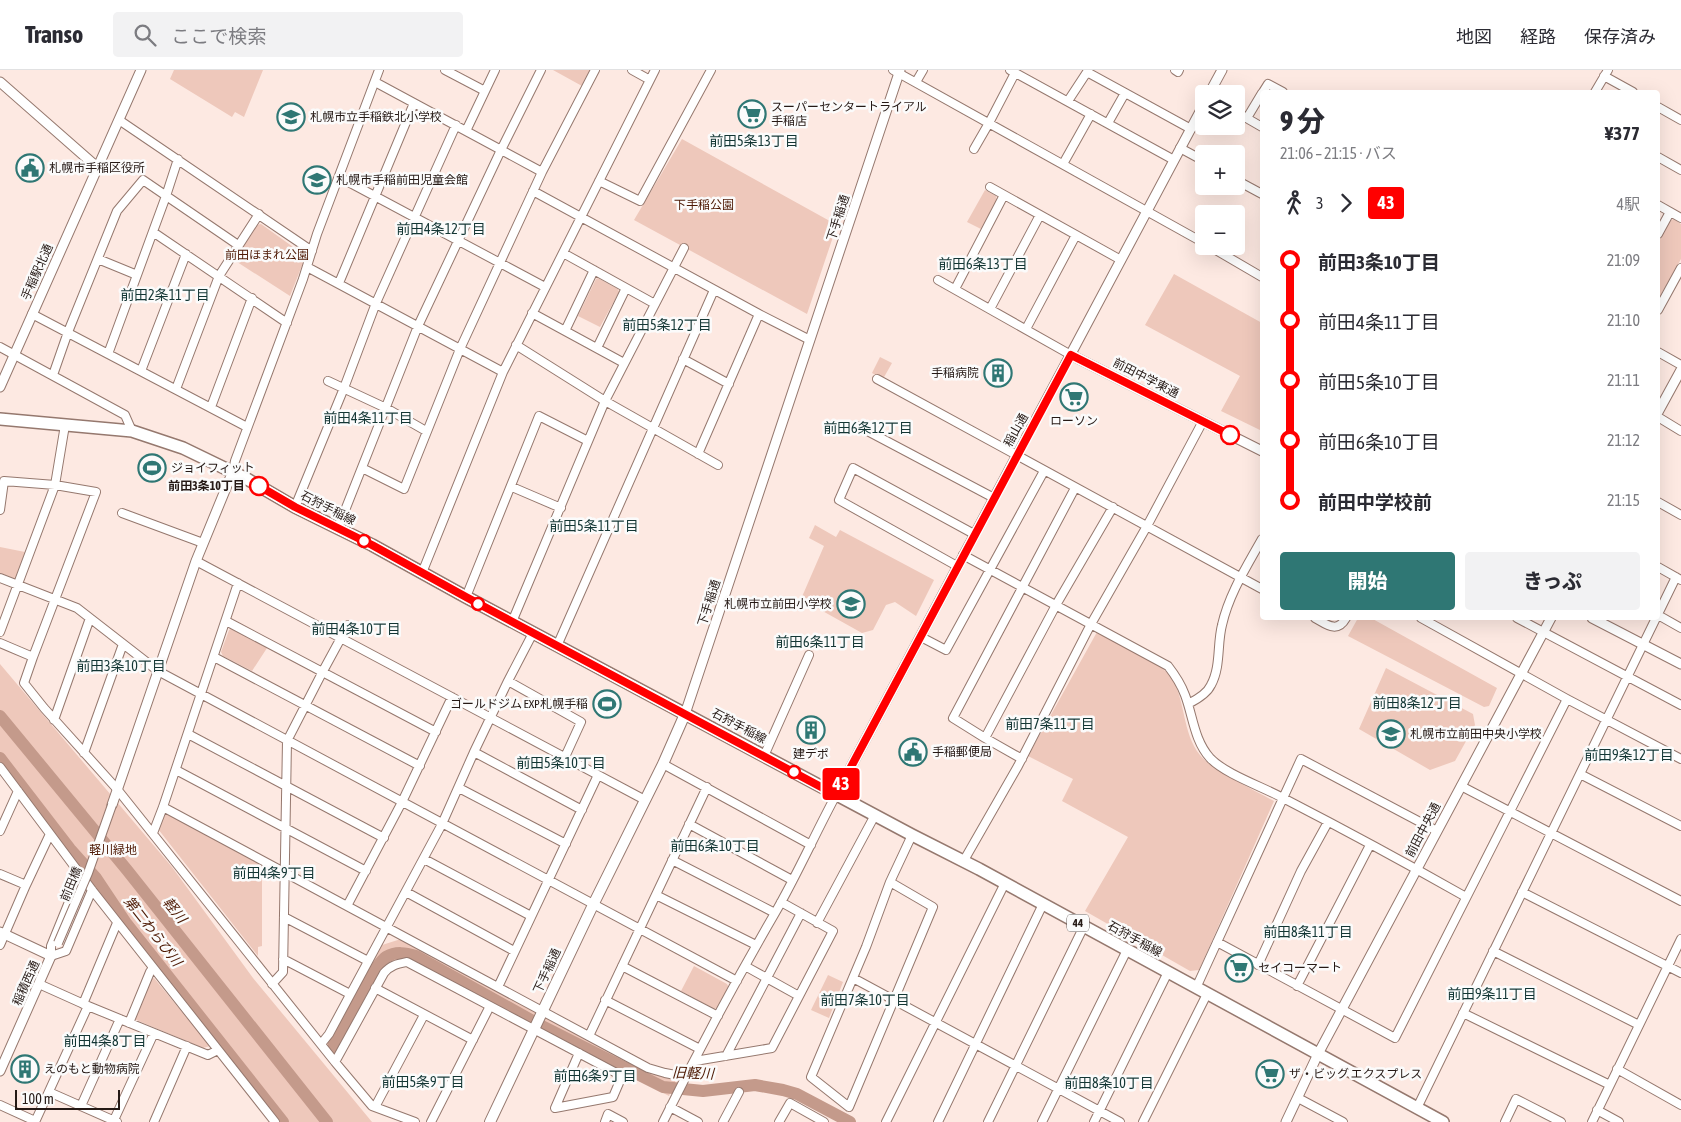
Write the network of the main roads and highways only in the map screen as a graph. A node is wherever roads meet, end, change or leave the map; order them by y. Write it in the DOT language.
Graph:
graph roads {
  1 [pos="0,419"];
  2 [pos="685,714"];
  3 [pos="490,1122"];
  4 [pos="1443,1122"];
  1 -- 2 [label="main road, 石狩手稲線 / 44"];
  2 -- 3 [label="main road, 下手稲通"];
  2 -- 4 [label="main road, 石狩手稲線 / 44"];
}
